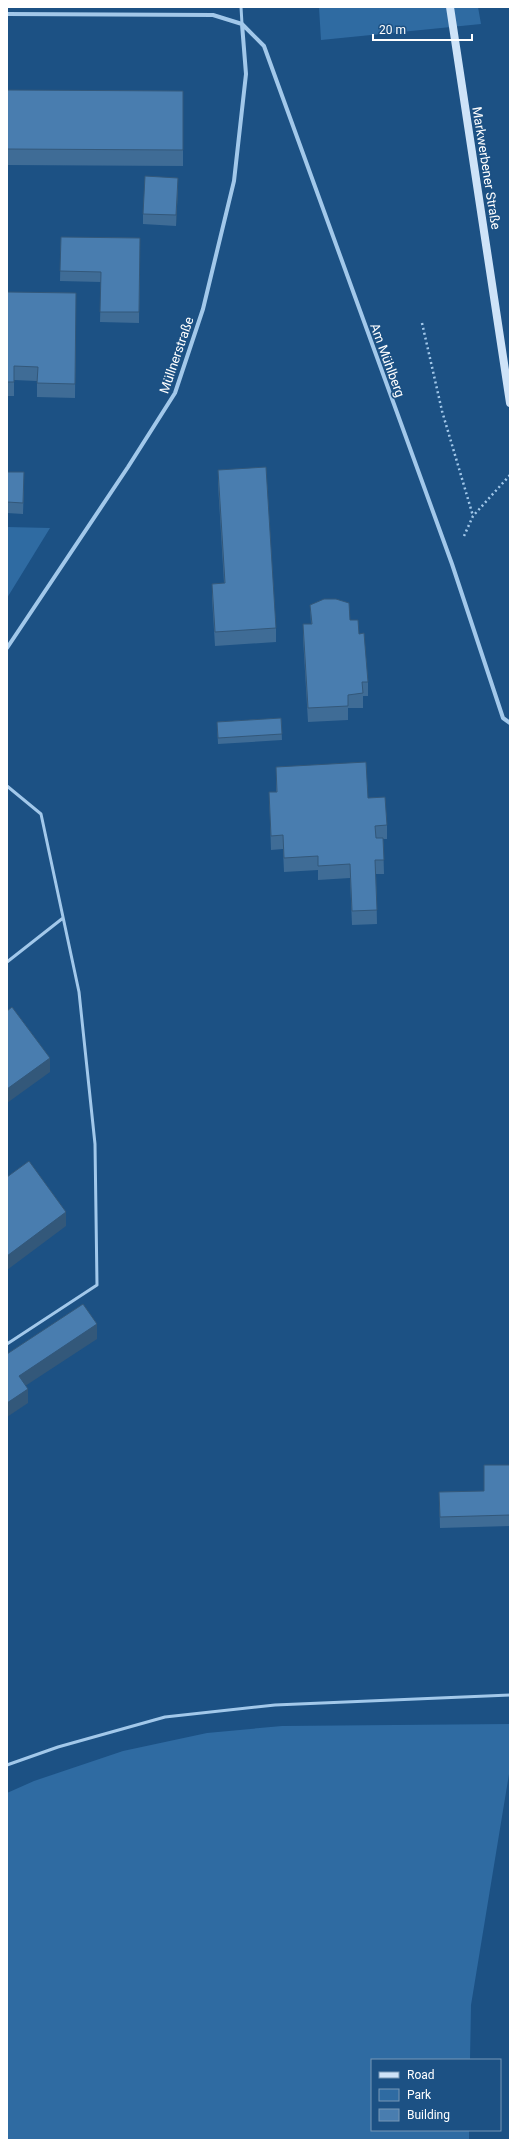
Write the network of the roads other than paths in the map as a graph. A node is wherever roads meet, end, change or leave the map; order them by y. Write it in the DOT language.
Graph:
graph roads {
  1 [pos="241,7"];
  2 [pos="450,7"];
  3 [pos="7,14"];
  4 [pos="242,24"];
  5 [pos="510,403"];
  6 [pos="7,648"];
  7 [pos="510,723"];
  8 [pos="7,786"];
  9 [pos="64,918"];
  10 [pos="7,962"];
  11 [pos="7,1344"];
  12 [pos="510,1695"];
  13 [pos="7,1765"];
  1 -- 4 [label="lane"];
  2 -- 5 [label="main road, Markwerbener Straße"];
  3 -- 4 [label="street"];
  4 -- 6 [label="street, Müllnerstraße"];
  4 -- 7 [label="street, Am Mühlberg"];
  8 -- 9 [label="lane"];
  9 -- 10 [label="lane"];
  9 -- 11 [label="lane"];
  12 -- 13 [label="lane"];
}
